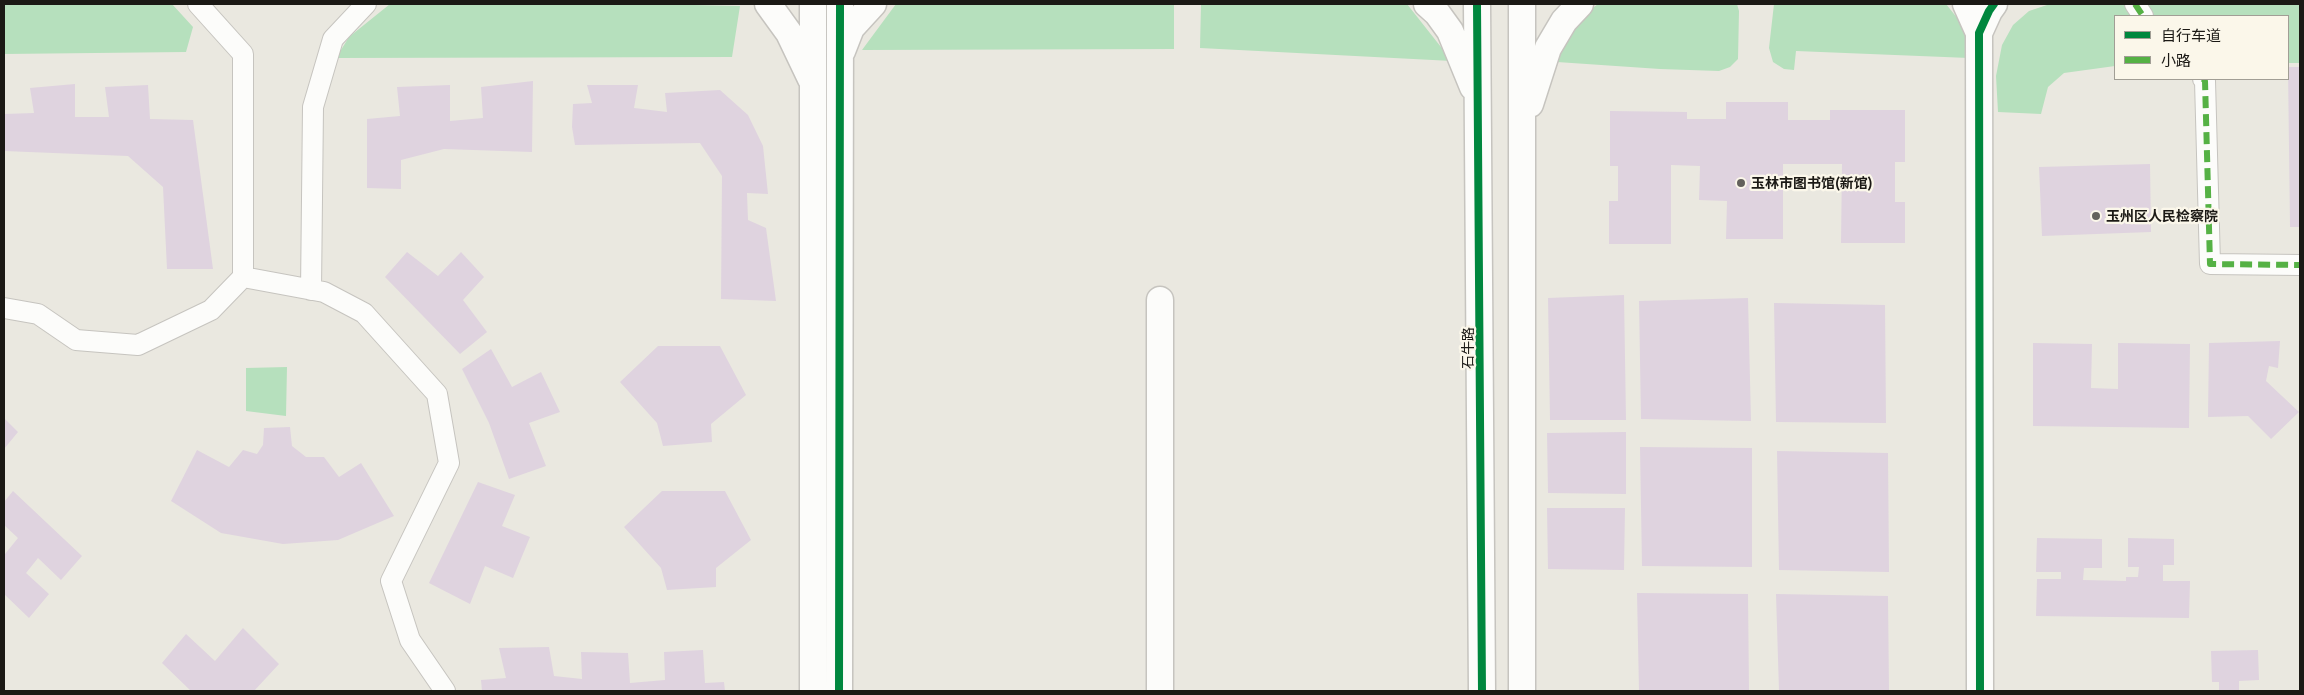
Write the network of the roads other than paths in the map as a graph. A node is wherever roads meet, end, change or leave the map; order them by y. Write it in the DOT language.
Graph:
graph roads {
  1 [pos="198,4"];
  2 [pos="366,4"];
  3 [pos="768,4"];
  4 [pos="812,4"];
  5 [pos="840,4"];
  6 [pos="873,4"];
  7 [pos="1427,4"];
  8 [pos="1477,4"];
  9 [pos="1522,4"];
  10 [pos="1580,4"];
  11 [pos="1966,4"];
  12 [pos="1994,4"];
  13 [pos="2135,4"];
  14 [pos="2142,15"];
  15 [pos="1979,33"];
  16 [pos="840,56"];
  17 [pos="2205,80"];
  18 [pos="814,86"];
  19 [pos="1479,108"];
  20 [pos="1522,136"];
  21 [pos="2300,265"];
  22 [pos="243,277"];
  23 [pos="311,290"];
  24 [pos="1160,300"];
  25 [pos="4,308"];
  26 [pos="445,691"];
  27 [pos="813,691"];
  28 [pos="839,691"];
  29 [pos="1160,691"];
  30 [pos="1482,691"];
  31 [pos="1522,691"];
  32 [pos="1980,691"];
  1 -- 22 [label="street"];
  2 -- 23 [label="street"];
  3 -- 18 [label="street"];
  4 -- 18 [label="street"];
  5 -- 16 [label="street"];
  6 -- 16 [label="street"];
  7 -- 19 [label="street"];
  8 -- 19 [label="street, 石牛路"];
  9 -- 20 [label="street"];
  10 -- 20 [label="street"];
  11 -- 15 [label="street"];
  12 -- 15 [label="street"];
  13 -- 14 [label="street"];
  15 -- 32 [label="street"];
  16 -- 28 [label="street"];
  17 -- 21 [label="street"];
  18 -- 27 [label="street"];
  19 -- 30 [label="street, 石牛路"];
  20 -- 31 [label="street"];
  22 -- 23 [label="street"];
  22 -- 25 [label="street"];
  23 -- 26 [label="street"];
  24 -- 29 [label="street"];
}
